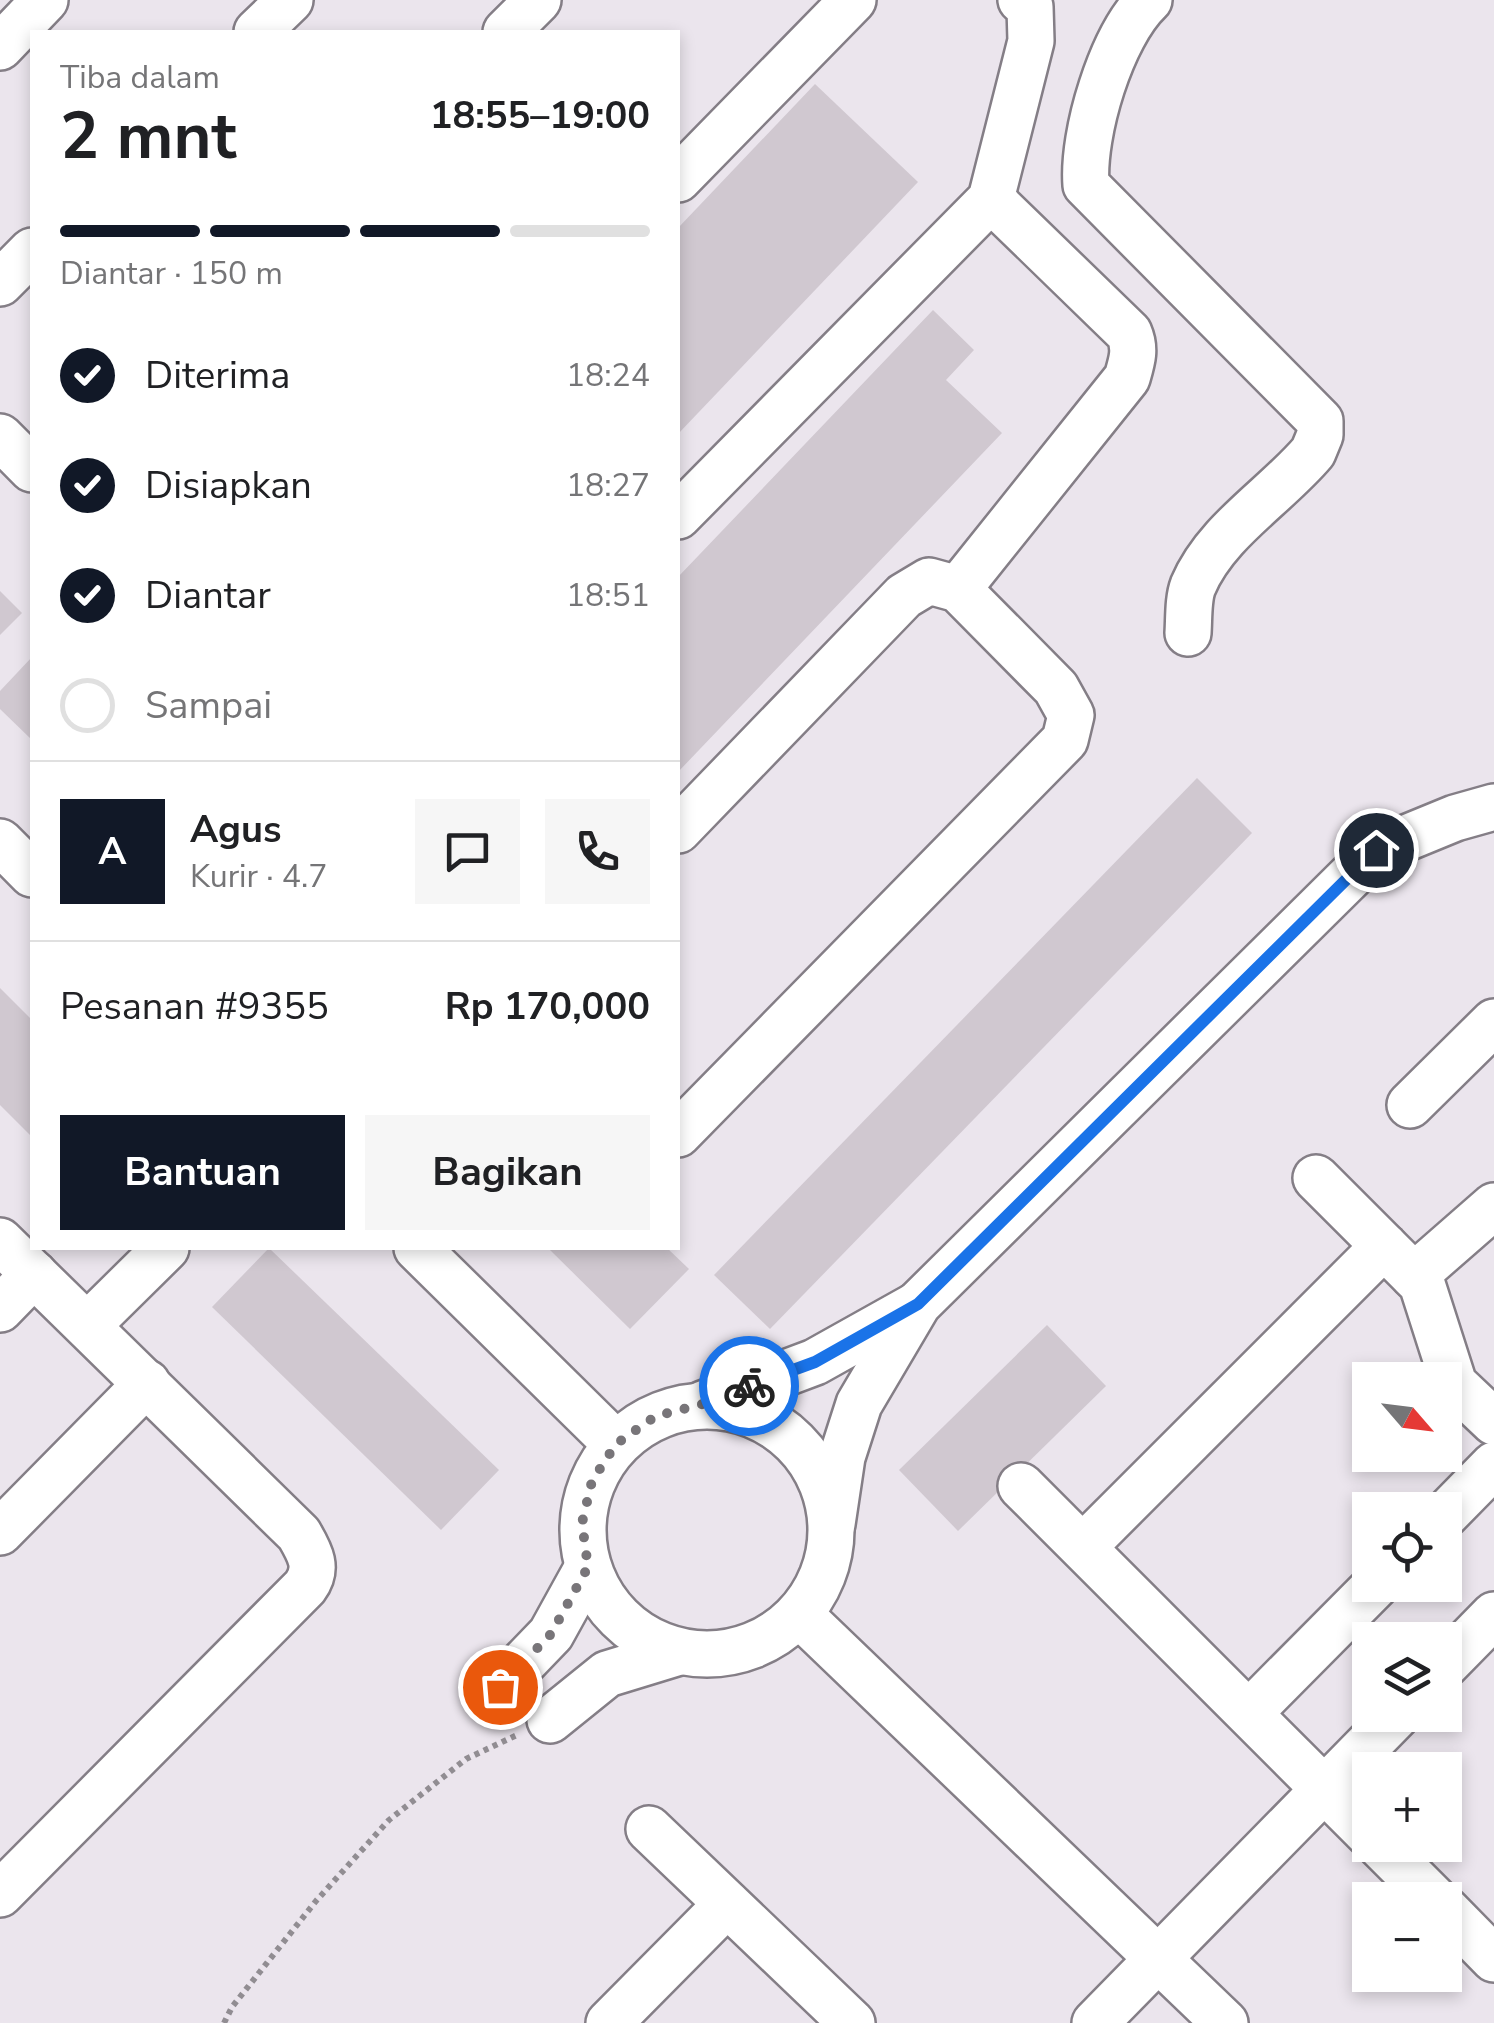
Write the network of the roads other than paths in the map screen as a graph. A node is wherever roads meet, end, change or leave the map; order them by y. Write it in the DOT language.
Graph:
graph roads {
  1 [pos="46,0"];
  2 [pos="290,0"];
  3 [pos="538,0"];
  4 [pos="852,0"];
  5 [pos="1021,0"];
  6 [pos="1149,0"];
  7 [pos="258,30"];
  8 [pos="508,30"];
  9 [pos="0,47"];
  10 [pos="680,177"];
  11 [pos="992,200"];
  12 [pos="30,253"];
  13 [pos="0,283"];
  14 [pos="0,437"];
  15 [pos="30,467"];
  16 [pos="680,514"];
  17 [pos="958,589"];
  18 [pos="1188,633"];
  19 [pos="1494,807"];
  20 [pos="680,828"];
  21 [pos="0,842"];
  22 [pos="30,872"];
  23 [pos="1494,1022"];
  24 [pos="1410,1105"];
  25 [pos="682,1120"];
  26 [pos="1316,1178"];
  27 [pos="1494,1206"];
  28 [pos="0,1241"];
  29 [pos="164,1250"];
  30 [pos="419,1250"];
  31 [pos="1399,1261"];
  32 [pos="34,1274"];
  33 [pos="918,1304"];
  34 [pos="0,1309"];
  35 [pos="88,1325"];
  36 [pos="147,1383"];
  37 [pos="703,1404"];
  38 [pos="1494,1422"];
  39 [pos="616,1444"];
  40 [pos="1494,1466"];
  41 [pos="1021,1486"];
  42 [pos="1462,1498"];
  43 [pos="832,1524"];
  44 [pos="0,1532"];
  45 [pos="1083,1547"];
  46 [pos="588,1567"];
  47 [pos="1359,1602"];
  48 [pos="799,1614"];
  49 [pos="1494,1615"];
  50 [pos="1462,1648"];
  51 [pos="679,1652"];
  52 [pos="500,1687"];
  53 [pos="1249,1714"];
  54 [pos="550,1720"];
  55 [pos="1381,1732"];
  56 [pos="1325,1790"];
  57 [pos="1352,1817"];
  58 [pos="650,1829"];
  59 [pos="1397,1862"];
  60 [pos="1418,1882"];
  61 [pos="0,1894"];
  62 [pos="728,1904"];
  63 [pos="1462,1924"];
  64 [pos="1490,1947"];
  65 [pos="1159,1960"];
  66 [pos="609,2023"];
  67 [pos="852,2023"];
  68 [pos="1096,2023"];
  69 [pos="1224,2023"];
  1 -- 9 [label="street"];
  2 -- 7 [label="street"];
  3 -- 8 [label="street"];
  4 -- 10 [label="street"];
  5 -- 11 [label="street"];
  6 -- 18 [label="street"];
  11 -- 16 [label="street"];
  11 -- 17 [label="street"];
  12 -- 13 [label="street"];
  14 -- 15 [label="street"];
  17 -- 20 [label="street"];
  17 -- 25 [label="street"];
  19 -- 33 [label="street"];
  21 -- 22 [label="street"];
  23 -- 24 [label="street"];
  26 -- 31 [label="street"];
  27 -- 31 [label="street"];
  28 -- 32 [label="street"];
  29 -- 35 [label="street"];
  30 -- 39 [label="street"];
  31 -- 38 [label="street"];
  31 -- 45 [label="street"];
  32 -- 34 [label="street"];
  32 -- 35 [label="street"];
  33 -- 37 [label="street"];
  33 -- 43 [label="street"];
  35 -- 36 [label="street"];
  36 -- 44 [label="street"];
  36 -- 61 [label="street"];
  37 -- 39 [label="street"];
  37 -- 43 [label="street"];
  39 -- 46 [label="street"];
  40 -- 42 [label="street"];
  41 -- 45 [label="street"];
  43 -- 48 [label="street"];
  45 -- 53 [label="street"];
  46 -- 51 [label="street"];
  46 -- 52 [label="street"];
  47 -- 53 [label="street"];
  48 -- 51 [label="street"];
  48 -- 65 [label="street"];
  49 -- 50 [label="street"];
  51 -- 54 [label="street"];
  53 -- 56 [label="street"];
  55 -- 56 [label="street"];
  56 -- 57 [label="street"];
  56 -- 65 [label="street"];
  58 -- 62 [label="street"];
  59 -- 60 [label="street"];
  62 -- 66 [label="street"];
  62 -- 67 [label="street"];
  63 -- 64 [label="street"];
  65 -- 68 [label="street"];
  65 -- 69 [label="street"];
}
